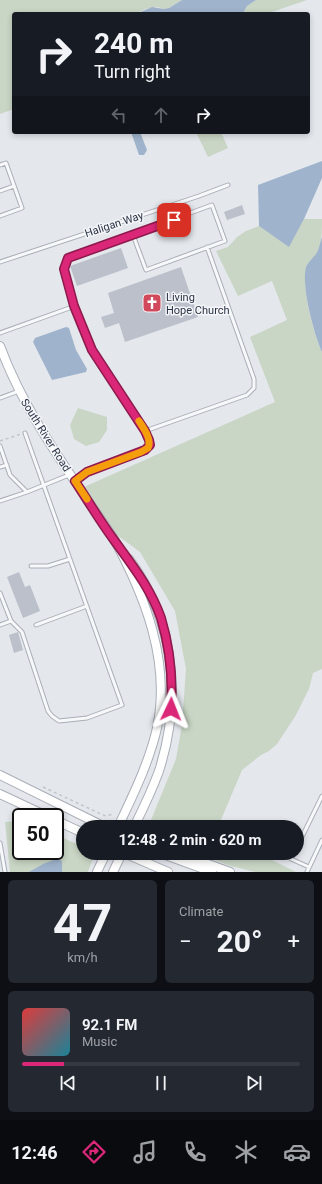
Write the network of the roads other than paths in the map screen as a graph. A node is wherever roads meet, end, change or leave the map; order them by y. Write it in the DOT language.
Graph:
graph roads {
  1 [pos="0,165"];
  2 [pos="228,185"];
  3 [pos="14,186"];
  4 [pos="0,191"];
  5 [pos="0,216"];
  6 [pos="133,235"];
  7 [pos="207,247"];
  8 [pos="0,262"];
  9 [pos="74,306"];
  10 [pos="0,333"];
  11 [pos="0,346"];
  12 [pos="19,390"];
  13 [pos="0,398"];
  14 [pos="145,431"];
  15 [pos="23,433"];
  16 [pos="0,446"];
  17 [pos="7,465"];
  18 [pos="0,467"];
  19 [pos="73,478"];
  20 [pos="44,485"];
  21 [pos="27,492"];
  22 [pos="0,501"];
  23 [pos="114,540"];
  24 [pos="70,559"];
  25 [pos="31,566"];
  26 [pos="0,593"];
  27 [pos="86,606"];
  28 [pos="11,621"];
  29 [pos="0,625"];
  30 [pos="36,625"];
  31 [pos="0,775"];
  32 [pos="0,794"];
  33 [pos="322,796"];
  34 [pos="30,808"];
  35 [pos="142,809"];
  36 [pos="91,820"];
  37 [pos="121,820"];
  38 [pos="137,820"];
  39 [pos="141,820"];
  40 [pos="64,824"];
  41 [pos="76,830"];
  42 [pos="304,833"];
  43 [pos="322,840"];
  44 [pos="0,843"];
  45 [pos="317,850"];
  46 [pos="322,852"];
  47 [pos="103,860"];
  48 [pos="119,860"];
  49 [pos="140,860"];
  50 [pos="179,860"];
  51 [pos="197,860"];
  52 [pos="293,860"];
  53 [pos="4,867"];
  54 [pos="309,867"];
  55 [pos="0,868"];
  56 [pos="5,872"];
  57 [pos="97,872"];
  58 [pos="113,872"];
  59 [pos="168,872"];
  60 [pos="212,872"];
  61 [pos="230,872"];
  62 [pos="307,872"];
  1 -- 3 [label="lane"];
  2 -- 8 [label="lane, Haligan Way"];
  3 -- 4 [label="lane"];
  3 -- 5 [label="lane"];
  6 -- 7 [label="lane"];
  6 -- 7 [label="lane"];
  6 -- 9 [label="lane"];
  7 -- 14 [label="lane"];
  9 -- 10 [label="lane"];
  9 -- 14 [label="lane"];
  11 -- 12 [label="main road, South River Road"];
  12 -- 13 [label="lane"];
  12 -- 19 [label="main road, South River Road"];
  14 -- 19 [label="lane"];
  15 -- 20 [label="lane"];
  16 -- 17 [label="lane"];
  17 -- 18 [label="lane"];
  17 -- 21 [label="lane"];
  19 -- 20 [label="lane"];
  19 -- 23 [label="main road, South River Road"];
  20 -- 21 [label="lane"];
  20 -- 24 [label="lane"];
  21 -- 22 [label="lane"];
  23 -- 35 [label="main road, South River Road"];
  23 -- 37 [label="main road, South River Road"];
  24 -- 25 [label="lane"];
  24 -- 27 [label="lane"];
  26 -- 28 [label="lane"];
  27 -- 28 [label="lane"];
  27 -- 30 [label="lane"];
  28 -- 29 [label="lane"];
  31 -- 36 [label="main road"];
  32 -- 34 [label="main road"];
  33 -- 42 [label="lane"];
  35 -- 38 [label="main road, South River Road"];
  35 -- 39 [label="main road"];
  40 -- 41 [label="main road"];
  43 -- 45 [label="lane"];
  44 -- 53 [label="lane"];
  45 -- 46 [label="lane"];
  45 -- 54 [label="lane"];
  47 -- 57 [label="main road"];
  48 -- 58 [label="main road"];
  49 -- 59 [label="main road"];
  50 -- 60 [label="main road"];
  51 -- 61 [label="main road"];
  52 -- 54 [label="lane"];
  53 -- 55 [label="lane"];
  53 -- 56 [label="lane"];
  54 -- 62 [label="lane"];
}
